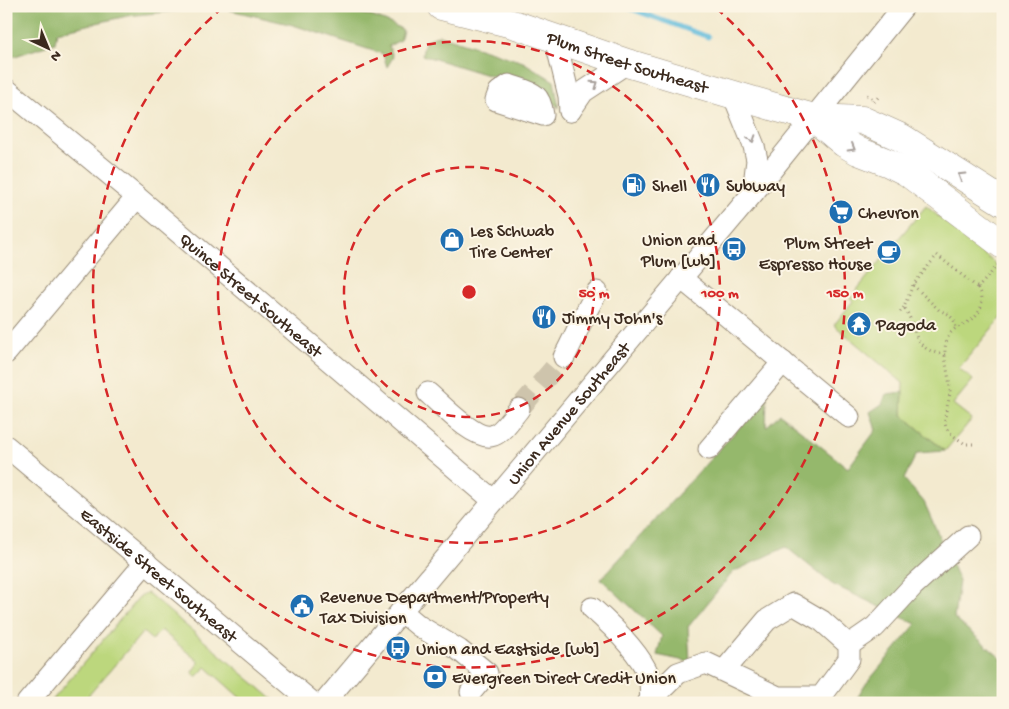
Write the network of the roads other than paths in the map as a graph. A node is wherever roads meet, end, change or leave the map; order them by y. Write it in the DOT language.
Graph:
graph roads {
  1 [pos="441,6"];
  2 [pos="488,6"];
  3 [pos="904,6"];
  4 [pos="516,24"];
  5 [pos="555,38"];
  6 [pos="627,62"];
  7 [pos="6,89"];
  8 [pos="733,94"];
  9 [pos="814,118"];
  10 [pos="753,193"];
  11 [pos="137,197"];
  12 [pos="1003,202"];
  13 [pos="1001,254"];
  14 [pos="681,278"];
  15 [pos="597,292"];
  16 [pos="6,353"];
  17 [pos="564,357"];
  18 [pos="783,362"];
  19 [pos="428,393"];
  20 [pos="519,409"];
  21 [pos="849,417"];
  22 [pos="6,446"];
  23 [pos="710,449"];
  24 [pos="494,500"];
  25 [pos="968,536"];
  26 [pos="146,562"];
  27 [pos="592,608"];
  28 [pos="401,611"];
  29 [pos="849,645"];
  30 [pos="724,671"];
  31 [pos="471,692"];
  32 [pos="650,701"];
  33 [pos="27,703"];
  34 [pos="313,703"];
  35 [pos="324,703"];
  1 -- 4 [label="main road, Plum Street Southeast"];
  2 -- 4 [label="main road"];
  3 -- 9 [label="street, Union Avenue Southeast"];
  4 -- 5 [label="main road, Plum Street Southeast"];
  5 -- 6 [label="main road, Plum Street Southeast"];
  5 -- 6 [label="street, one-way"];
  6 -- 8 [label="main road, Plum Street Southeast"];
  7 -- 11 [label="street, Quince Street Southeast"];
  8 -- 9 [label="main road, Plum Street Southeast"];
  8 -- 10 [label="street, one-way"];
  9 -- 10 [label="street, Union Avenue Southeast"];
  12 -- 9 [label="main road, Plum Street Southeast, one-way"];
  9 -- 13 [label="main road, Plum Street Southeast, one-way"];
  10 -- 14 [label="street, Union Avenue Southeast"];
  11 -- 16 [label="street"];
  11 -- 24 [label="street, Quince Street Southeast"];
  14 -- 18 [label="street"];
  14 -- 24 [label="street, Union Avenue Southeast"];
  15 -- 17 [label="street"];
  18 -- 21 [label="street"];
  18 -- 23 [label="street"];
  19 -- 20 [label="street"];
  22 -- 26 [label="street, Eastside Street Southeast"];
  24 -- 28 [label="street, Union Avenue Southeast"];
  25 -- 29 [label="street"];
  26 -- 33 [label="street"];
  26 -- 34 [label="street, Eastside Street Southeast"];
  27 -- 32 [label="street"];
  28 -- 31 [label="street"];
  28 -- 35 [label="street, Union Avenue Southeast"];
  29 -- 30 [label="street"];
  29 -- 30 [label="street"];
  30 -- 32 [label="street"];
}
